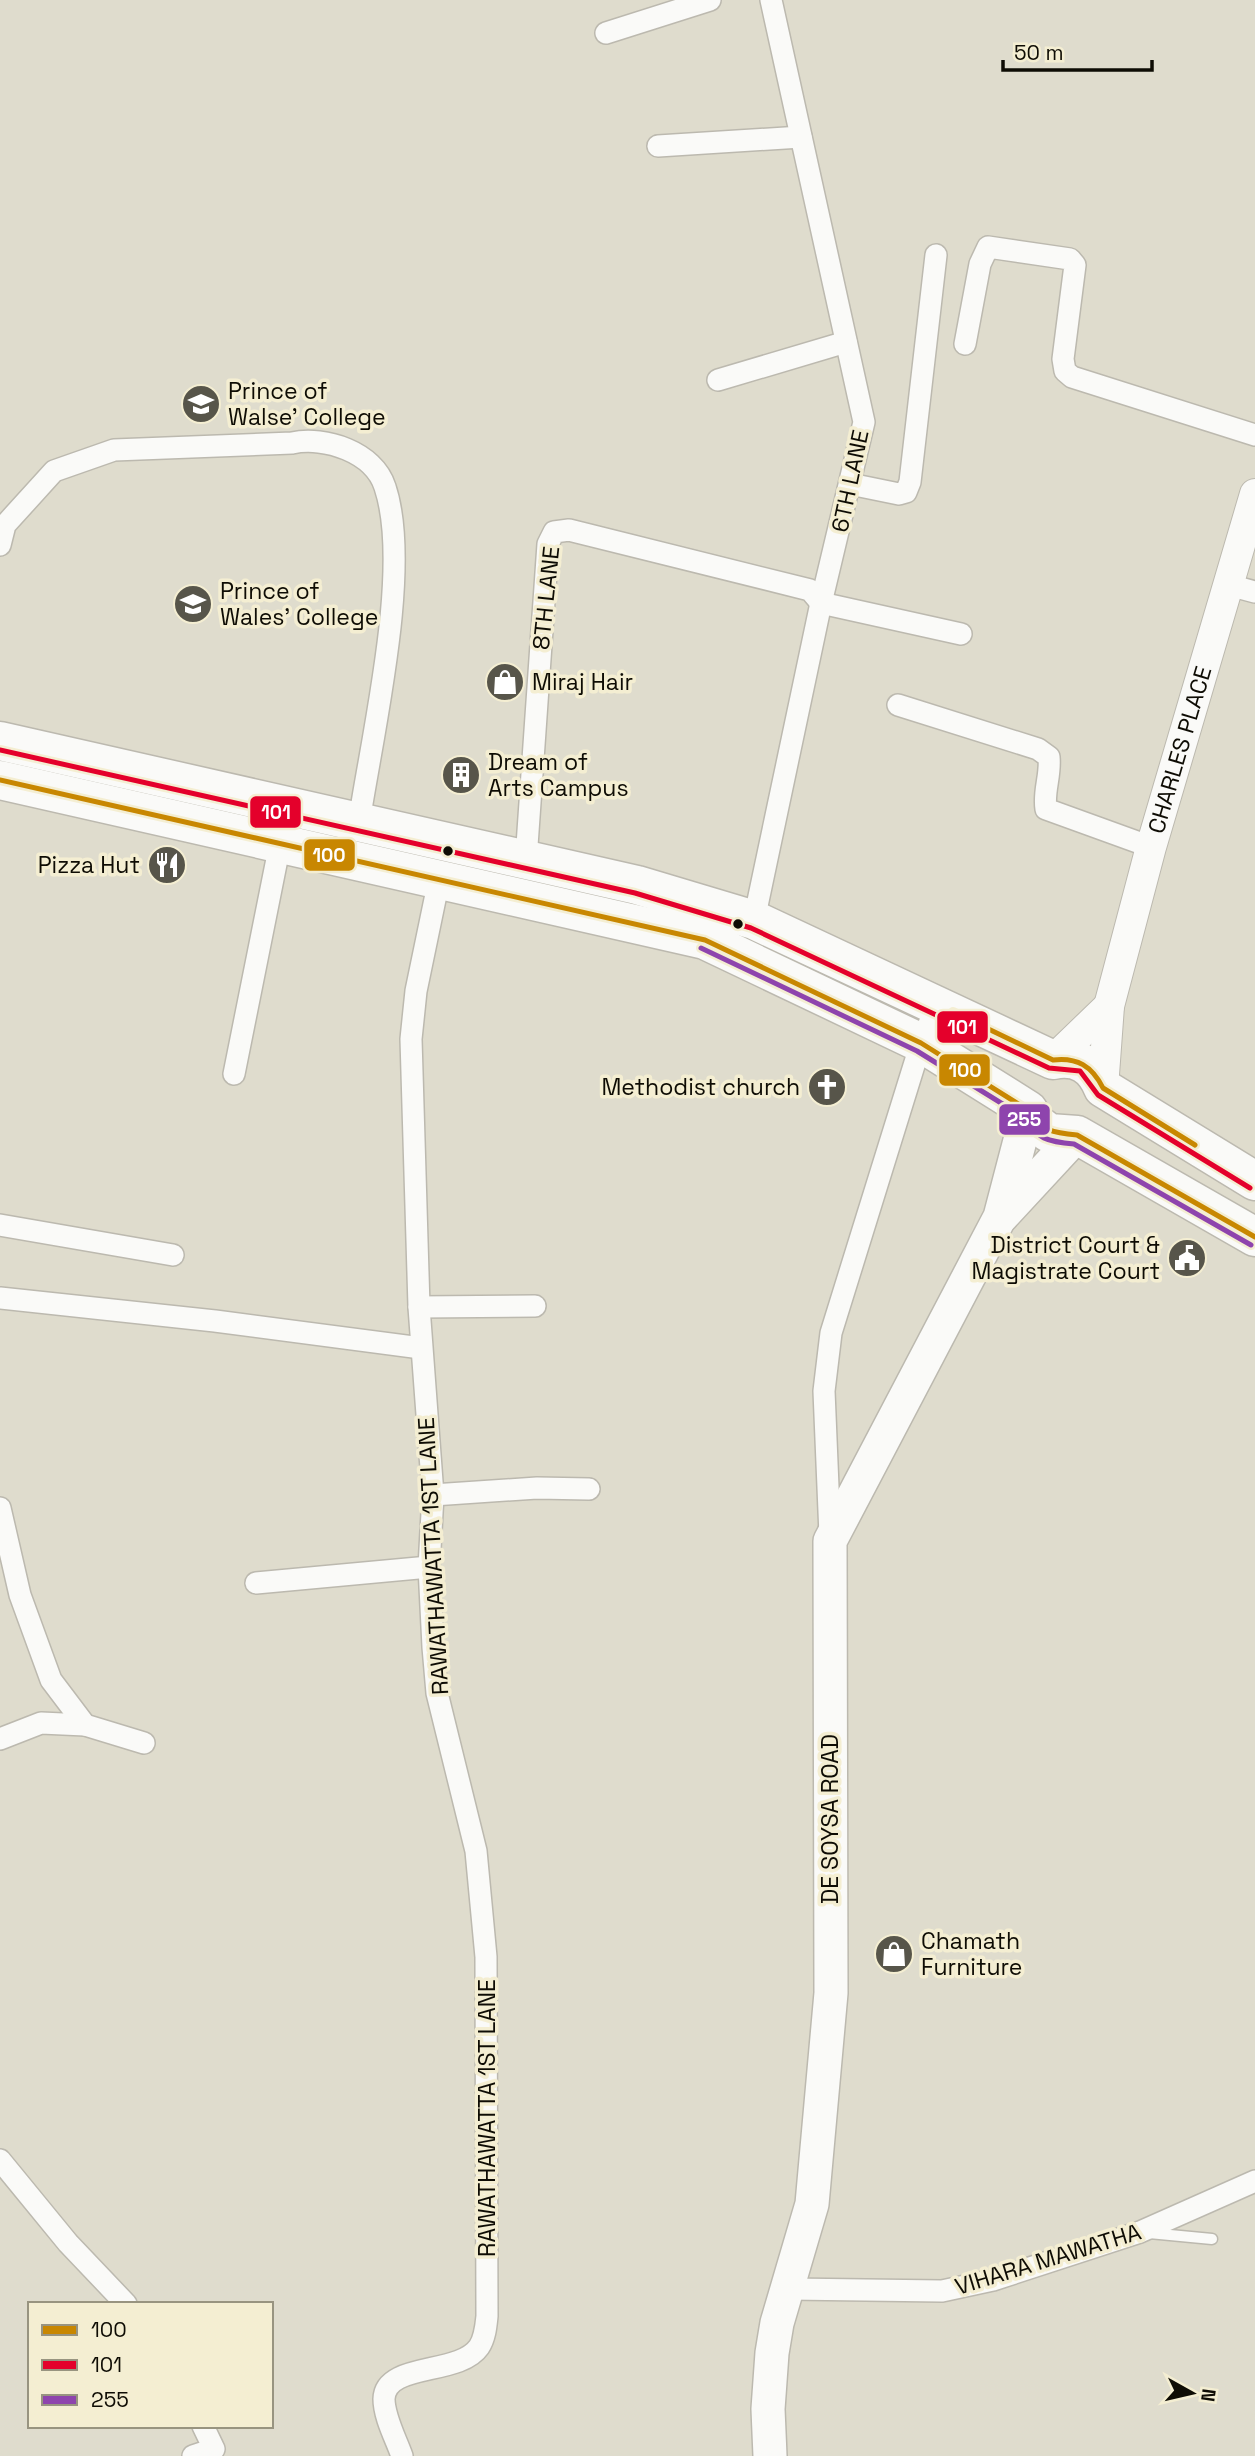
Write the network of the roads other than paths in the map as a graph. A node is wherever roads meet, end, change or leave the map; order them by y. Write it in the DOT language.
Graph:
graph roads {
  1 [pos="710,0"];
  2 [pos="771,0"];
  3 [pos="606,33"];
  4 [pos="801,137"];
  5 [pos="658,146"];
  6 [pos="936,255"];
  7 [pos="846,342"];
  8 [pos="965,344"];
  9 [pos="718,380"];
  10 [pos="1255,435"];
  11 [pos="850,484"];
  12 [pos="1255,494"];
  13 [pos="0,545"];
  14 [pos="1242,589"];
  15 [pos="821,603"];
  16 [pos="961,634"];
  17 [pos="898,705"];
  18 [pos="0,741"];
  19 [pos="0,780"];
  20 [pos="359,822"];
  21 [pos="280,844"];
  22 [pos="1151,847"];
  23 [pos="526,860"];
  24 [pos="439,880"];
  25 [pos="754,920"];
  26 [pos="937,1005"];
  27 [pos="1109,1006"];
  28 [pos="921,1043"];
  29 [pos="1053,1060"];
  30 [pos="234,1074"];
  31 [pos="1103,1088"];
  32 [pos="1028,1110"];
  33 [pos="1077,1135"];
  34 [pos="1255,1181"];
  35 [pos="1000,1217"];
  36 [pos="0,1225"];
  37 [pos="1255,1237"];
  38 [pos="173,1255"];
  39 [pos="0,1298"];
  40 [pos="535,1306"];
  41 [pos="419,1307"];
  42 [pos="421,1348"];
  43 [pos="589,1489"];
  44 [pos="433,1495"];
  45 [pos="0,1508"];
  46 [pos="830,1541"];
  47 [pos="429,1567"];
  48 [pos="256,1583"];
  49 [pos="85,1725"];
  50 [pos="0,1739"];
  51 [pos="144,1743"];
  52 [pos="0,2160"];
  53 [pos="1255,2181"];
  54 [pos="1140,2232"];
  55 [pos="1212,2239"];
  56 [pos="789,2289"];
  57 [pos="124,2302"];
  58 [pos="204,2428"];
  59 [pos="215,2453"];
  60 [pos="193,2456"];
  61 [pos="402,2456"];
  62 [pos="770,2456"];
  1 -- 3 [label="street"];
  2 -- 4 [label="street, 6TH LANE"];
  4 -- 5 [label="street"];
  4 -- 7 [label="street, 6TH LANE"];
  6 -- 11 [label="street"];
  7 -- 9 [label="street"];
  7 -- 11 [label="street, 6TH LANE"];
  8 -- 10 [label="street"];
  11 -- 15 [label="street, 6TH LANE"];
  12 -- 14 [label="street, CHARLES PLACE"];
  13 -- 20 [label="street"];
  14 -- 22 [label="street, CHARLES PLACE"];
  15 -- 16 [label="street"];
  15 -- 23 [label="street, 8TH LANE"];
  15 -- 25 [label="street, 6TH LANE"];
  17 -- 22 [label="street"];
  18 -- 20 [label="highway"];
  19 -- 21 [label="highway"];
  20 -- 23 [label="highway"];
  21 -- 24 [label="highway"];
  21 -- 30 [label="street"];
  22 -- 27 [label="street, CHARLES PLACE"];
  23 -- 25 [label="highway"];
  24 -- 28 [label="highway"];
  24 -- 41 [label="street, RAWATHAWATTA 1ST LANE"];
  25 -- 26 [label="highway"];
  26 -- 28 [label="street"];
  26 -- 29 [label="highway"];
  27 -- 29 [label="street"];
  27 -- 31 [label="street, CHARLES PLACE"];
  28 -- 32 [label="highway"];
  28 -- 46 [label="street"];
  29 -- 31 [label="highway"];
  29 -- 32 [label="highway"];
  31 -- 33 [label="highway, DE SOYSA ROAD"];
  31 -- 34 [label="highway"];
  32 -- 33 [label="highway"];
  32 -- 35 [label="main road, DE SOYSA ROAD"];
  33 -- 35 [label="main road, DE SOYSA ROAD"];
  33 -- 37 [label="highway"];
  35 -- 46 [label="main road, DE SOYSA ROAD"];
  36 -- 38 [label="street"];
  39 -- 42 [label="street"];
  40 -- 41 [label="street"];
  41 -- 42 [label="street, RAWATHAWATTA 1ST LANE"];
  42 -- 44 [label="street, RAWATHAWATTA 1ST LANE"];
  43 -- 44 [label="street"];
  44 -- 47 [label="street, RAWATHAWATTA 1ST LANE"];
  45 -- 49 [label="street"];
  46 -- 56 [label="main road, DE SOYSA ROAD"];
  47 -- 48 [label="street"];
  47 -- 61 [label="street, RAWATHAWATTA 1ST LANE"];
  49 -- 50 [label="street"];
  49 -- 51 [label="street"];
  52 -- 57 [label="street"];
  53 -- 54 [label="street, VIHARA MAWATHA"];
  54 -- 55 [label="lane"];
  54 -- 56 [label="street, VIHARA MAWATHA"];
  56 -- 62 [label="main road, DE SOYSA ROAD"];
  58 -- 59 [label="street"];
  59 -- 60 [label="street"];
}
